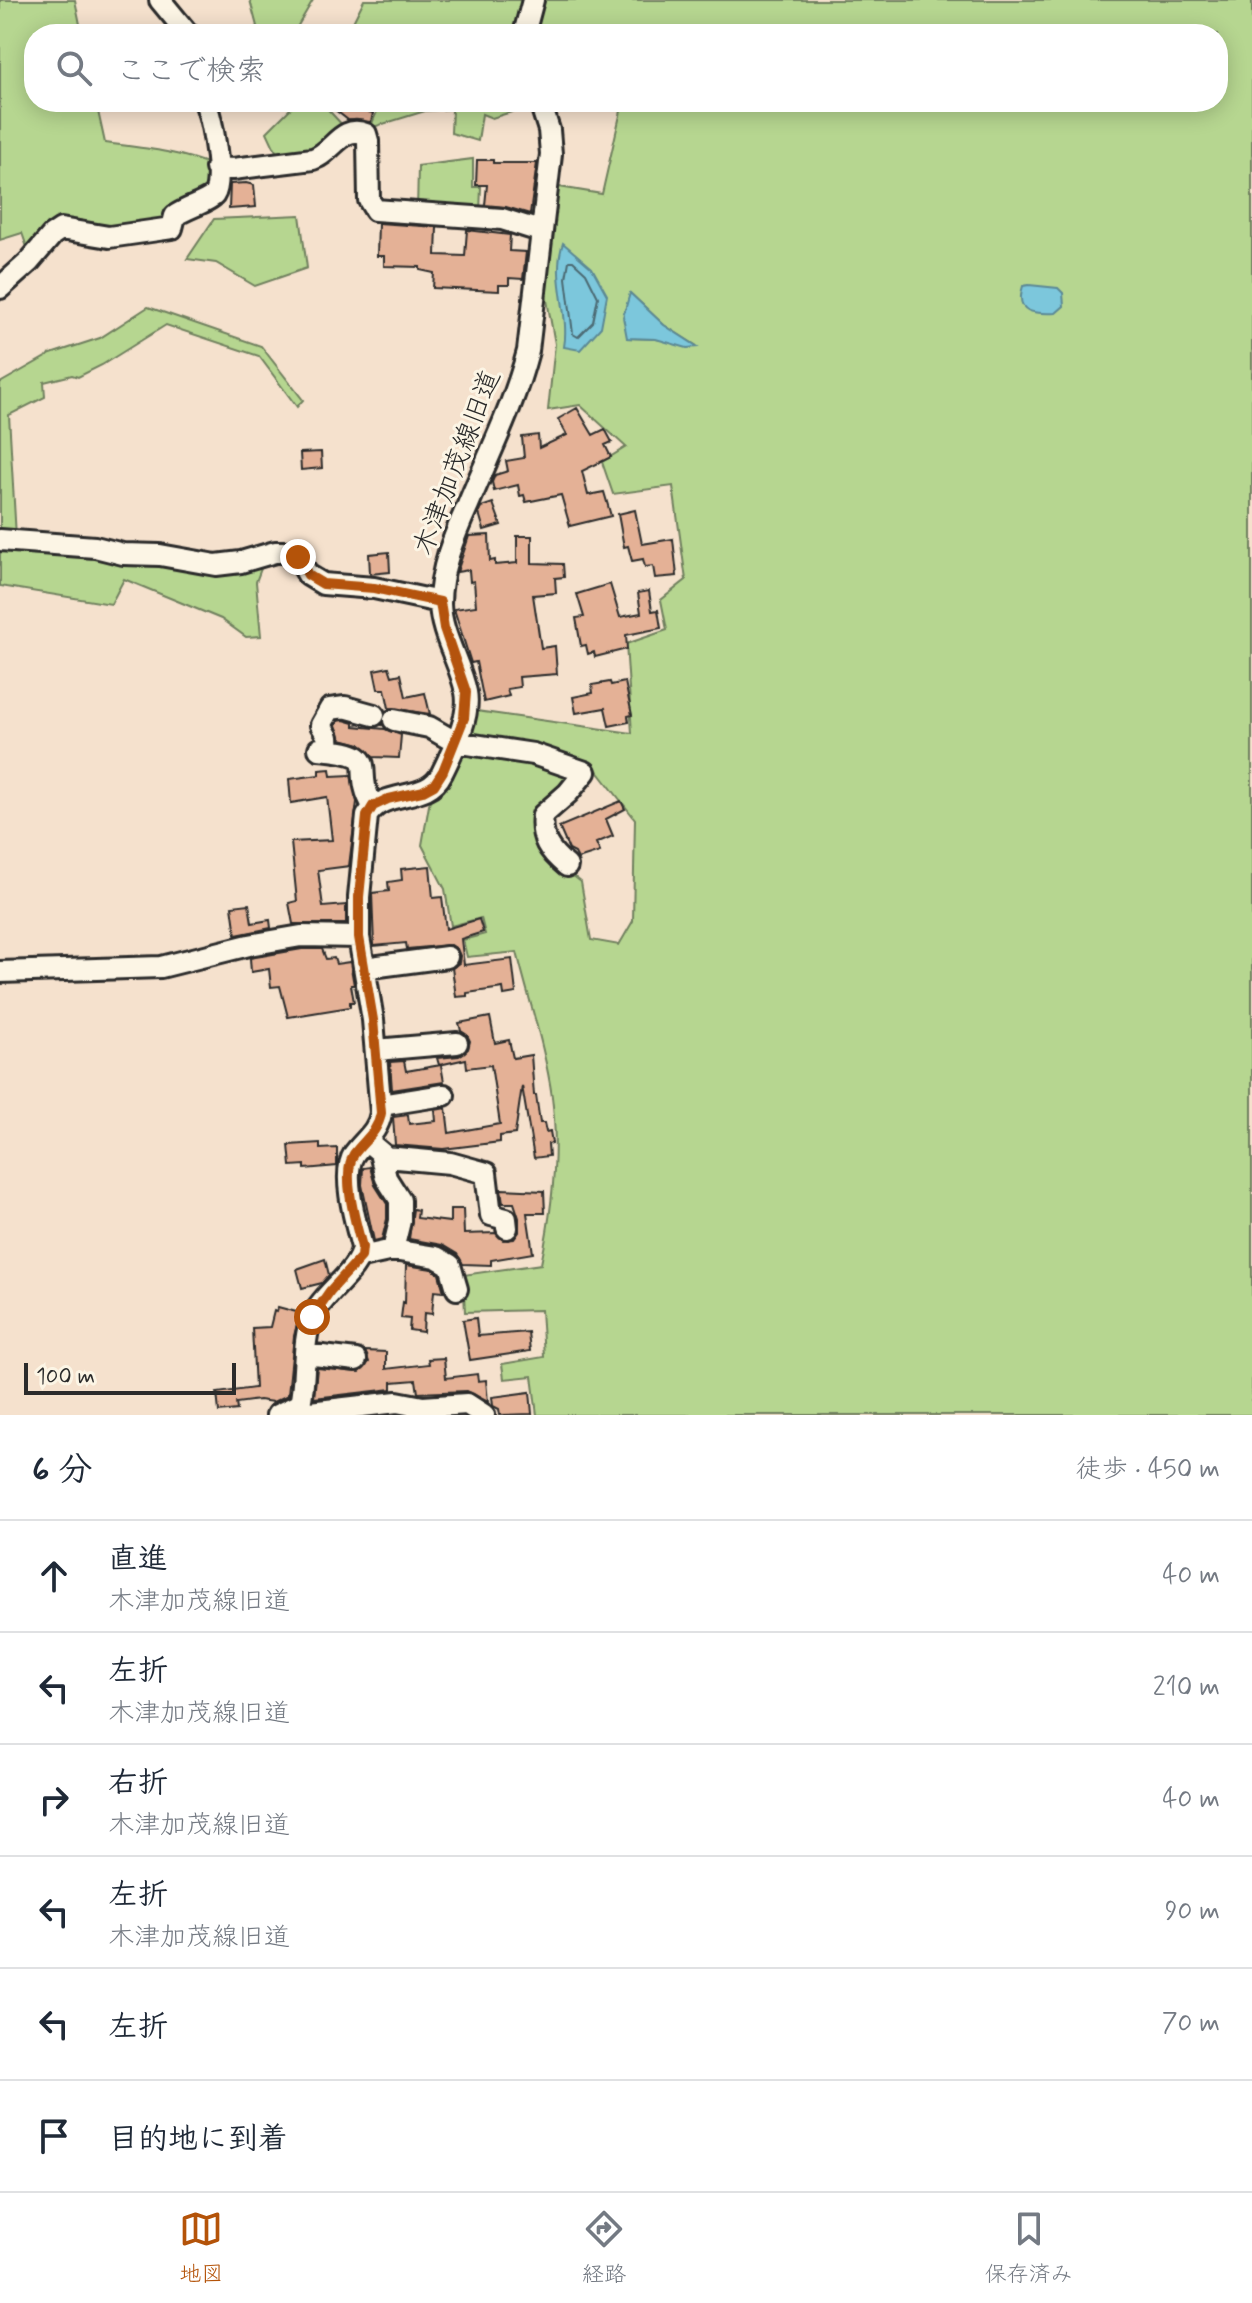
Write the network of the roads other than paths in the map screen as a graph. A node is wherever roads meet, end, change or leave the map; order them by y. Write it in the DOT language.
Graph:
graph roads {
  1 [pos="160,0"];
  2 [pos="533,0"];
  3 [pos="180,24"];
  4 [pos="527,24"];
  5 [pos="208,112"];
  6 [pos="543,112"];
  7 [pos="216,168"];
  8 [pos="540,231"];
  9 [pos="0,288"];
  10 [pos="0,540"];
  11 [pos="440,602"];
  12 [pos="455,742"];
  13 [pos="373,806"];
  14 [pos="567,866"];
  15 [pos="359,937"];
  16 [pos="447,957"];
  17 [pos="364,968"];
  18 [pos="0,972"];
  19 [pos="457,1043"];
  20 [pos="376,1050"];
  21 [pos="444,1095"];
  22 [pos="381,1105"];
  23 [pos="374,1147"];
  24 [pos="507,1228"];
  25 [pos="393,1250"];
  26 [pos="361,1257"];
  27 [pos="457,1289"];
  28 [pos="306,1354"];
  29 [pos="356,1360"];
  30 [pos="423,1411"];
  31 [pos="285,1412"];
  32 [pos="484,1415"];
  1 -- 3 [label="street"];
  2 -- 4 [label="street"];
  5 -- 7 [label="street"];
  6 -- 8 [label="street, 木津加茂線旧道"];
  7 -- 8 [label="street"];
  7 -- 9 [label="street"];
  8 -- 11 [label="street, 木津加茂線旧道"];
  10 -- 11 [label="street"];
  11 -- 12 [label="street, 木津加茂線旧道"];
  12 -- 13 [label="street, 木津加茂線旧道"];
  12 -- 13 [label="street"];
  12 -- 14 [label="street"];
  13 -- 15 [label="street"];
  15 -- 17 [label="street"];
  15 -- 18 [label="street"];
  16 -- 17 [label="street"];
  17 -- 20 [label="street"];
  19 -- 20 [label="street"];
  20 -- 22 [label="street"];
  21 -- 22 [label="street"];
  22 -- 23 [label="street"];
  23 -- 24 [label="street"];
  23 -- 25 [label="street"];
  23 -- 26 [label="street"];
  25 -- 26 [label="street"];
  25 -- 27 [label="street"];
  26 -- 28 [label="street"];
  28 -- 29 [label="street"];
  28 -- 31 [label="street"];
  30 -- 31 [label="street"];
  30 -- 32 [label="street"];
}
